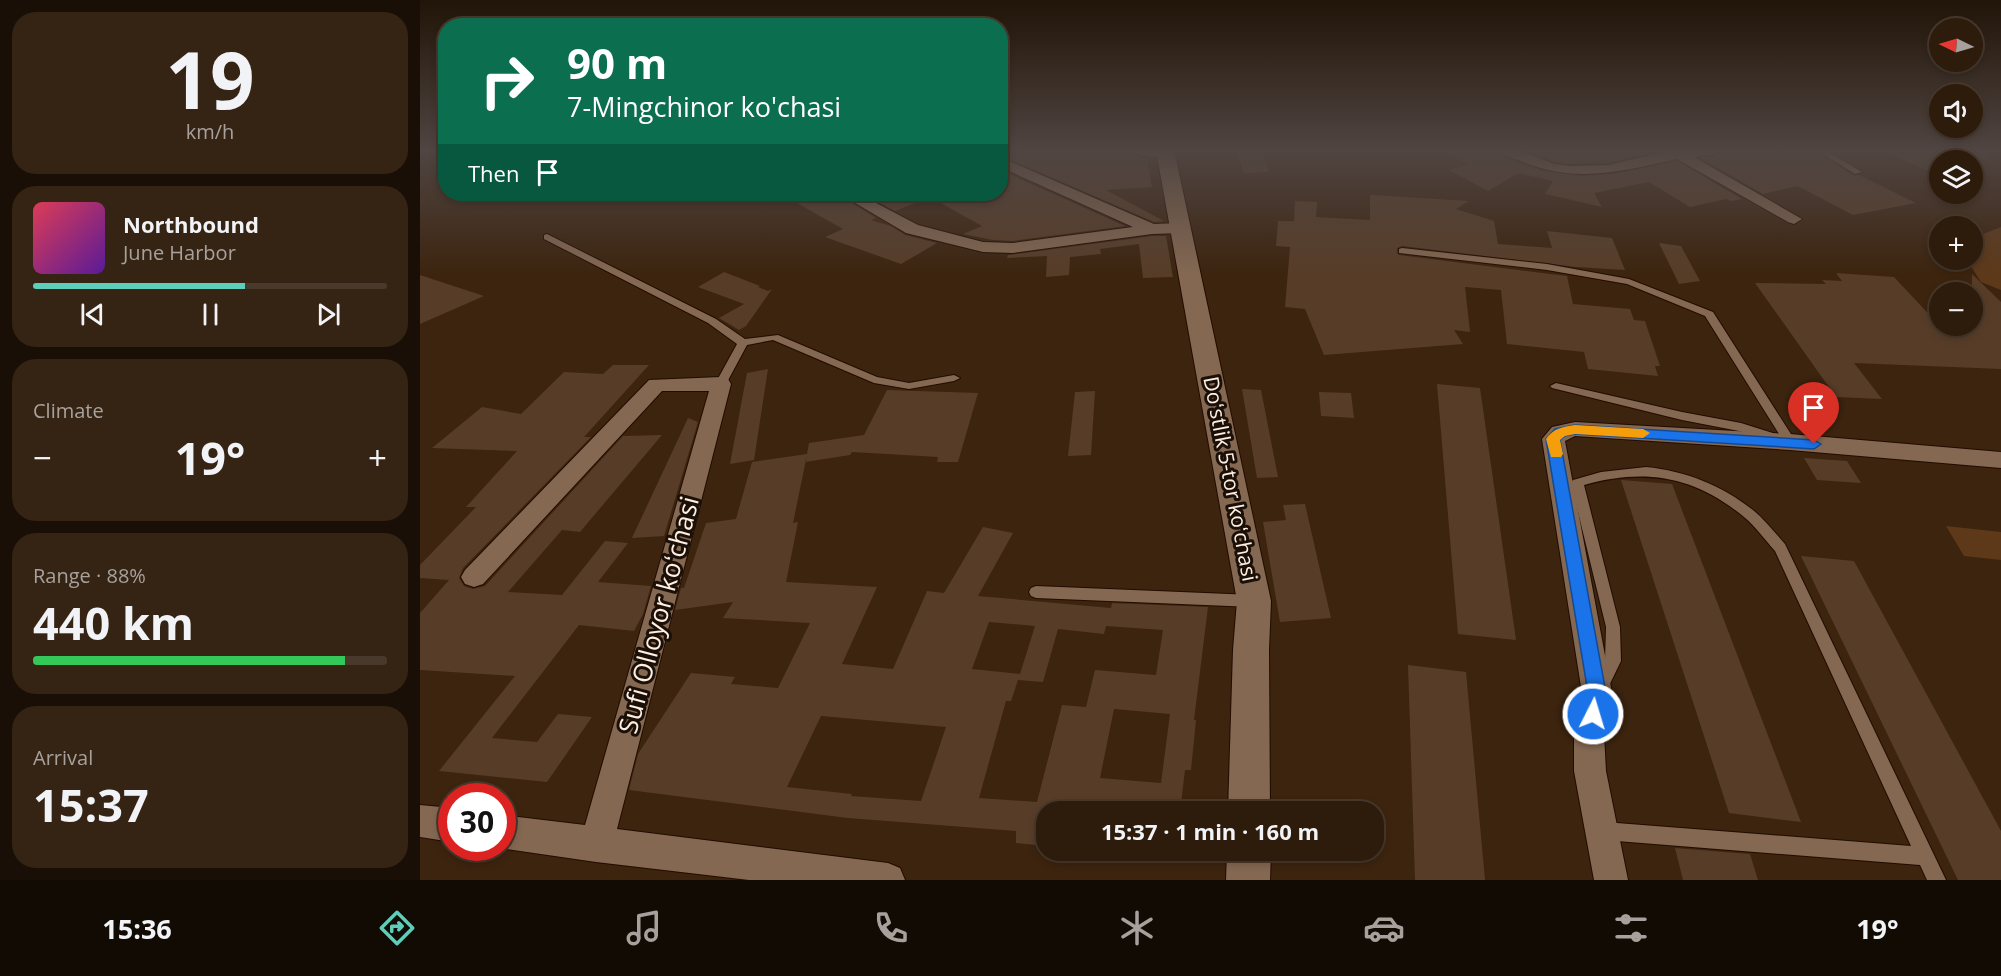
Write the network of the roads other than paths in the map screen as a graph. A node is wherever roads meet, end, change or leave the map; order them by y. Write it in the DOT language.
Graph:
graph roads {
  1 [pos="1075,191"];
  2 [pos="1166,191"];
  3 [pos="1745,191"];
  4 [pos="861,201"];
  5 [pos="1794,219"];
  6 [pos="1166,229"];
  7 [pos="547,237"];
  8 [pos="1402,251"];
  9 [pos="743,343"];
  10 [pos="954,378"];
  11 [pos="721,384"];
  12 [pos="1556,386"];
  13 [pos="1790,442"];
  14 [pos="2001,460"];
  15 [pos="474,577"];
  16 [pos="1036,592"];
  17 [pos="1254,601"];
  18 [pos="1597,693"];
  19 [pos="1249,801"];
  20 [pos="420,821"];
  21 [pos="438,823"];
  22 [pos="1601,831"];
  23 [pos="516,834"];
  24 [pos="596,845"];
  25 [pos="1926,856"];
  26 [pos="1249,861"];
  27 [pos="888,880"];
  28 [pos="1248,880"];
  29 [pos="1611,880"];
  30 [pos="1937,880"];
  1 -- 6 [label="street"];
  2 -- 6 [label="street, Doʻstlik 5-tor koʻchasi"];
  3 -- 5 [label="street"];
  4 -- 6 [label="street"];
  6 -- 17 [label="street, Doʻstlik 5-tor koʻchasi"];
  7 -- 9 [label="lane"];
  8 -- 13 [label="lane"];
  9 -- 10 [label="lane"];
  9 -- 11 [label="lane"];
  11 -- 15 [label="street"];
  11 -- 24 [label="street, Sufi Olloyor koʻchasi"];
  12 -- 13 [label="lane"];
  13 -- 14 [label="street"];
  13 -- 18 [label="street"];
  16 -- 17 [label="lane"];
  17 -- 19 [label="street, Doʻstlik 5-tor koʻchasi"];
  18 -- 22 [label="street"];
  18 -- 25 [label="lane"];
  20 -- 21 [label="street"];
  22 -- 25 [label="lane"];
  22 -- 29 [label="street"];
  23 -- 24 [label="street"];
  24 -- 27 [label="street"];
  25 -- 30 [label="lane"];
  26 -- 28 [label="street"];
}
